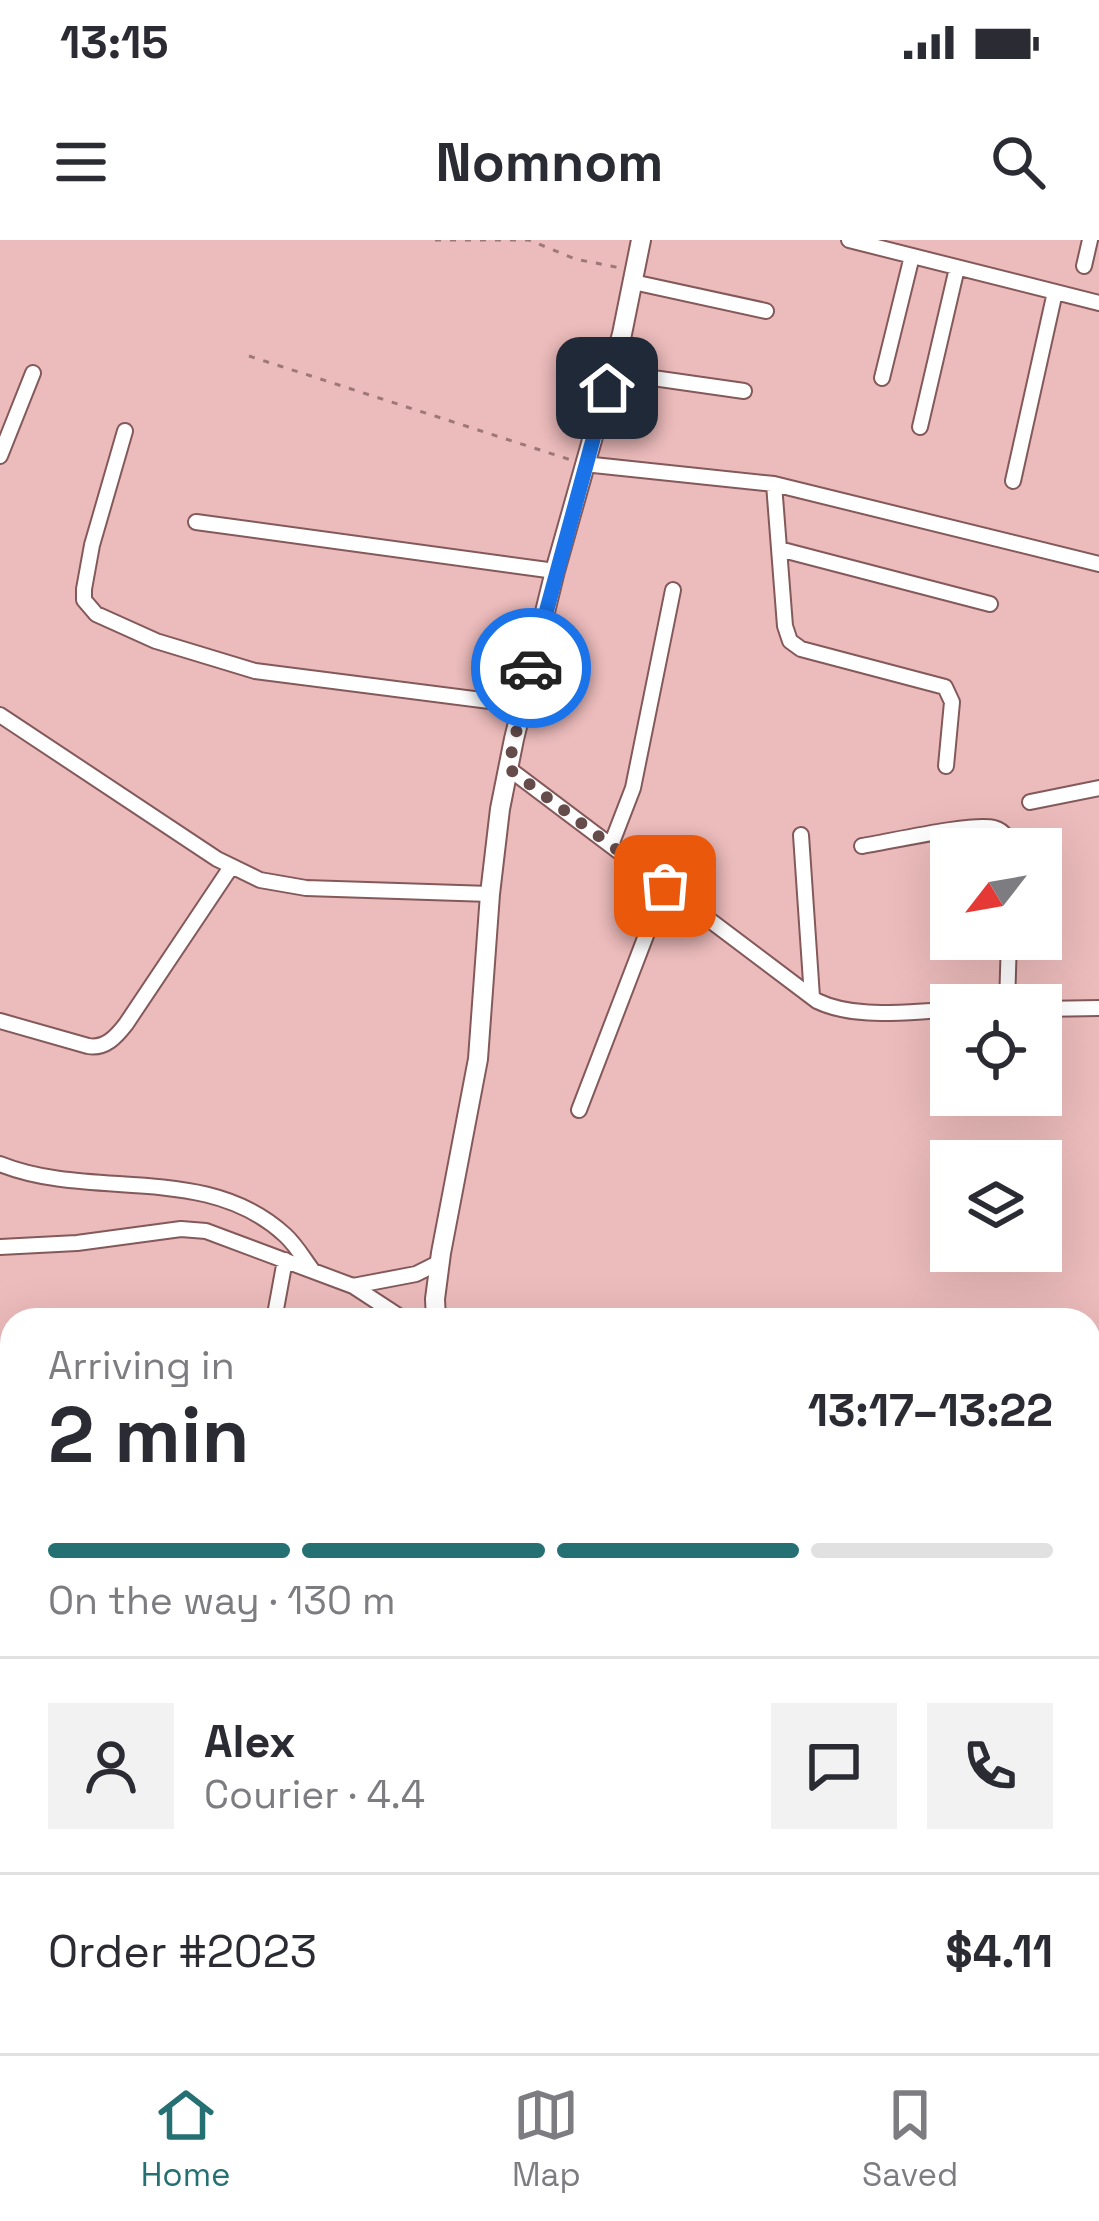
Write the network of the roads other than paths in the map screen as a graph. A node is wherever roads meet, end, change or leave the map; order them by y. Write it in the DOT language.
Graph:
graph roads {
  1 [pos="641,240"];
  2 [pos="850,240"];
  3 [pos="1090,240"];
  4 [pos="912,256"];
  5 [pos="1084,266"];
  6 [pos="957,268"];
  7 [pos="634,276"];
  8 [pos="1055,292"];
  9 [pos="1099,302"];
  10 [pos="766,310"];
  11 [pos="611,372"];
  12 [pos="33,373"];
  13 [pos="882,378"];
  14 [pos="744,391"];
  15 [pos="920,427"];
  16 [pos="125,431"];
  17 [pos="0,456"];
  18 [pos="584,464"];
  19 [pos="1012,481"];
  20 [pos="774,484"];
  21 [pos="196,522"];
  22 [pos="779,549"];
  23 [pos="1099,564"];
  24 [pos="555,571"];
  25 [pos="673,590"];
  26 [pos="990,604"];
  27 [pos="521,705"];
  28 [pos="0,715"];
  29 [pos="946,766"];
  30 [pos="508,768"];
  31 [pos="1099,788"];
  32 [pos="1030,802"];
  33 [pos="930,834"];
  34 [pos="802,835"];
  35 [pos="610,845"];
  36 [pos="862,846"];
  37 [pos="231,867"];
  38 [pos="665,886"];
  39 [pos="490,894"];
  40 [pos="812,997"];
  41 [pos="1099,1008"];
  42 [pos="1062,1009"];
  43 [pos="930,1010"];
  44 [pos="0,1021"];
  45 [pos="579,1110"];
  46 [pos="0,1164"];
  47 [pos="0,1247"];
  48 [pos="285,1259"];
  49 [pos="440,1262"];
  50 [pos="314,1271"];
  51 [pos="353,1286"];
  52 [pos="276,1308"];
  53 [pos="387,1308"];
  54 [pos="435,1308"];
  1 -- 7 [label="street"];
  2 -- 4 [label="street"];
  3 -- 5 [label="street"];
  4 -- 6 [label="street"];
  4 -- 13 [label="street"];
  6 -- 8 [label="street"];
  6 -- 15 [label="street"];
  7 -- 10 [label="street"];
  7 -- 11 [label="street"];
  8 -- 9 [label="street"];
  8 -- 19 [label="street"];
  11 -- 14 [label="street"];
  11 -- 18 [label="street"];
  12 -- 17 [label="street"];
  16 -- 27 [label="street"];
  18 -- 20 [label="street"];
  18 -- 24 [label="street"];
  20 -- 22 [label="street"];
  20 -- 23 [label="street"];
  21 -- 24 [label="street"];
  22 -- 26 [label="street"];
  22 -- 29 [label="street"];
  24 -- 27 [label="street"];
  25 -- 35 [label="street"];
  27 -- 30 [label="street"];
  28 -- 37 [label="street"];
  30 -- 35 [label="street"];
  30 -- 39 [label="street"];
  31 -- 32 [label="street"];
  33 -- 36 [label="street"];
  34 -- 40 [label="street"];
  35 -- 38 [label="street"];
  37 -- 39 [label="street"];
  37 -- 44 [label="street"];
  38 -- 40 [label="street"];
  38 -- 45 [label="street"];
  39 -- 49 [label="street"];
  40 -- 43 [label="street"];
  41 -- 42 [label="street"];
  46 -- 50 [label="street"];
  47 -- 48 [label="street"];
  48 -- 50 [label="street"];
  48 -- 52 [label="street"];
  49 -- 51 [label="street"];
  49 -- 54 [label="street"];
  50 -- 51 [label="street"];
  51 -- 53 [label="street"];
}
